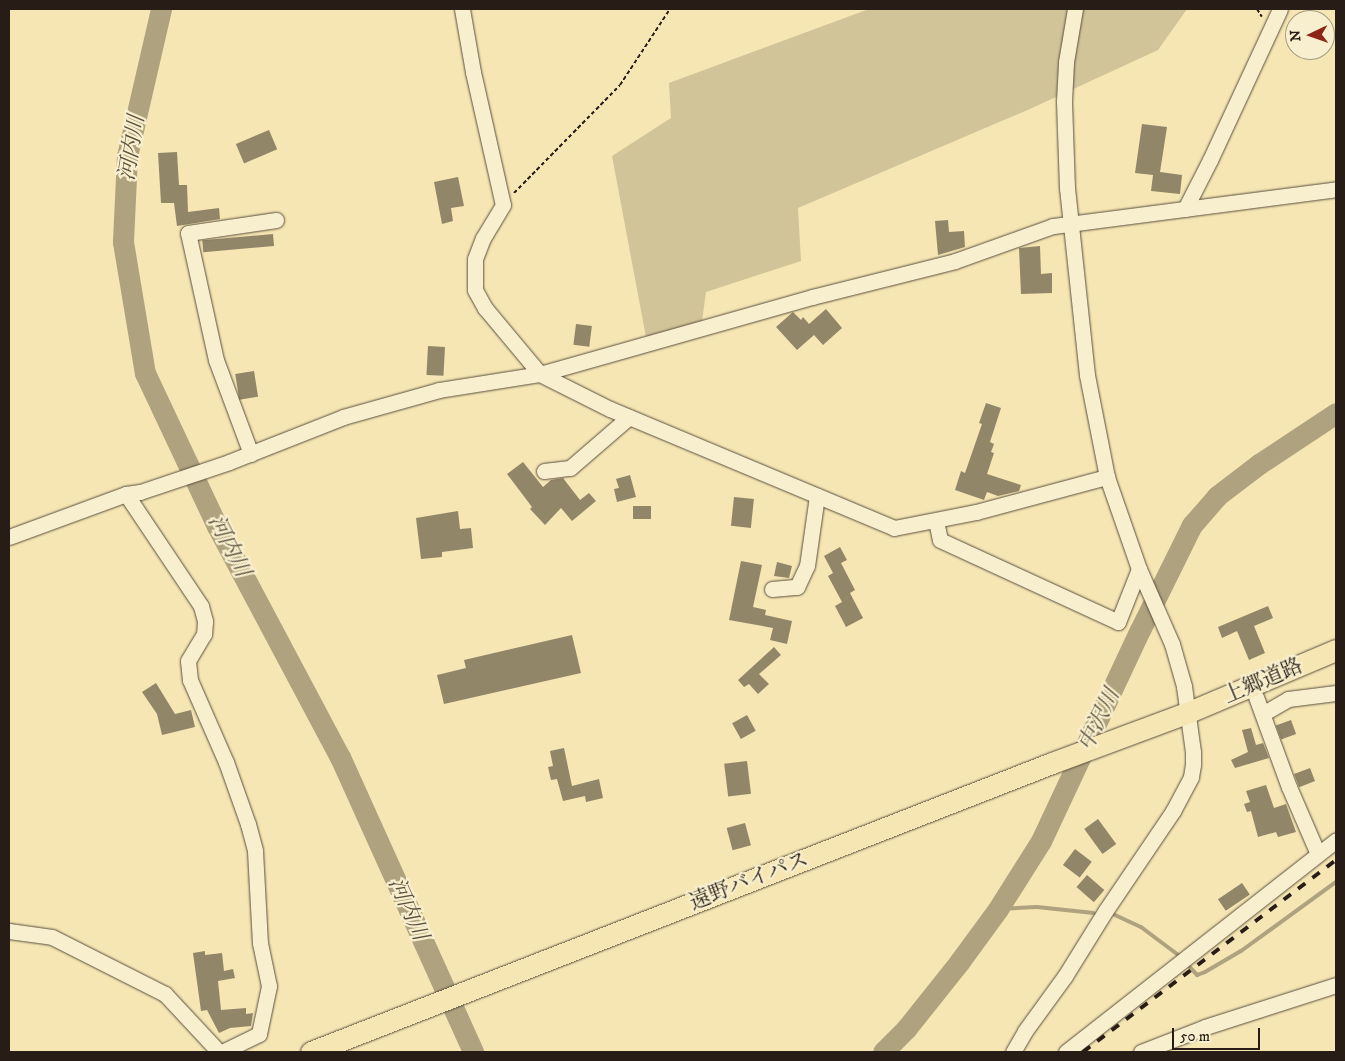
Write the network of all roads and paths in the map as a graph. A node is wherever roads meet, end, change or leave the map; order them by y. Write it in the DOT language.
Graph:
graph roads {
  1 [pos="462,9"];
  2 [pos="670,9"];
  3 [pos="1076,9"];
  4 [pos="1280,9"];
  5 [pos="1336,190"];
  6 [pos="503,205"];
  7 [pos="1185,209"];
  8 [pos="276,220"];
  9 [pos="1071,222"];
  10 [pos="540,374"];
  11 [pos="629,417"];
  12 [pos="251,454"];
  13 [pos="544,471"];
  14 [pos="1107,477"];
  15 [pos="133,493"];
  16 [pos="816,496"];
  17 [pos="936,520"];
  18 [pos="9,537"];
  19 [pos="1139,570"];
  20 [pos="772,589"];
  21 [pos="1336,650"];
  22 [pos="1336,664"];
  23 [pos="1336,692"];
  24 [pos="1260,705"];
  25 [pos="1189,718"];
  26 [pos="1336,840"];
  27 [pos="1318,854"];
  28 [pos="9,931"];
  29 [pos="1336,985"];
  30 [pos="398,1026"];
  31 [pos="221,1052"];
  32 [pos="311,1052"];
  33 [pos="350,1052"];
  34 [pos="1013,1052"];
  35 [pos="1066,1052"];
  36 [pos="1140,1052"];
  1 -- 6 [label="street"];
  2 -- 6 [label="path"];
  3 -- 9 [label="street"];
  4 -- 7 [label="street"];
  5 -- 7 [label="street"];
  6 -- 10 [label="street"];
  7 -- 9 [label="street"];
  8 -- 12 [label="street"];
  9 -- 10 [label="street"];
  9 -- 14 [label="street"];
  10 -- 11 [label="street"];
  10 -- 12 [label="street"];
  11 -- 13 [label="street"];
  11 -- 16 [label="street"];
  12 -- 15 [label="street"];
  14 -- 17 [label="street"];
  14 -- 19 [label="street"];
  15 -- 18 [label="street"];
  15 -- 31 [label="street"];
  16 -- 17 [label="street"];
  16 -- 20 [label="street"];
  17 -- 19 [label="street"];
  19 -- 25 [label="street"];
  21 -- 25 [label="highway, 上郷道路"];
  22 -- 24 [label="highway, 上郷道路"];
  23 -- 24 [label="street"];
  24 -- 25 [label="highway, 上郷道路"];
  24 -- 27 [label="street"];
  25 -- 30 [label="highway, 遠野バイパス"];
  25 -- 34 [label="street"];
  26 -- 27 [label="street"];
  27 -- 35 [label="street"];
  28 -- 31 [label="street"];
  29 -- 36 [label="street"];
  30 -- 32 [label="highway, 遠野バイパス"];
  30 -- 33 [label="highway, 遠野バイパス"];
}
